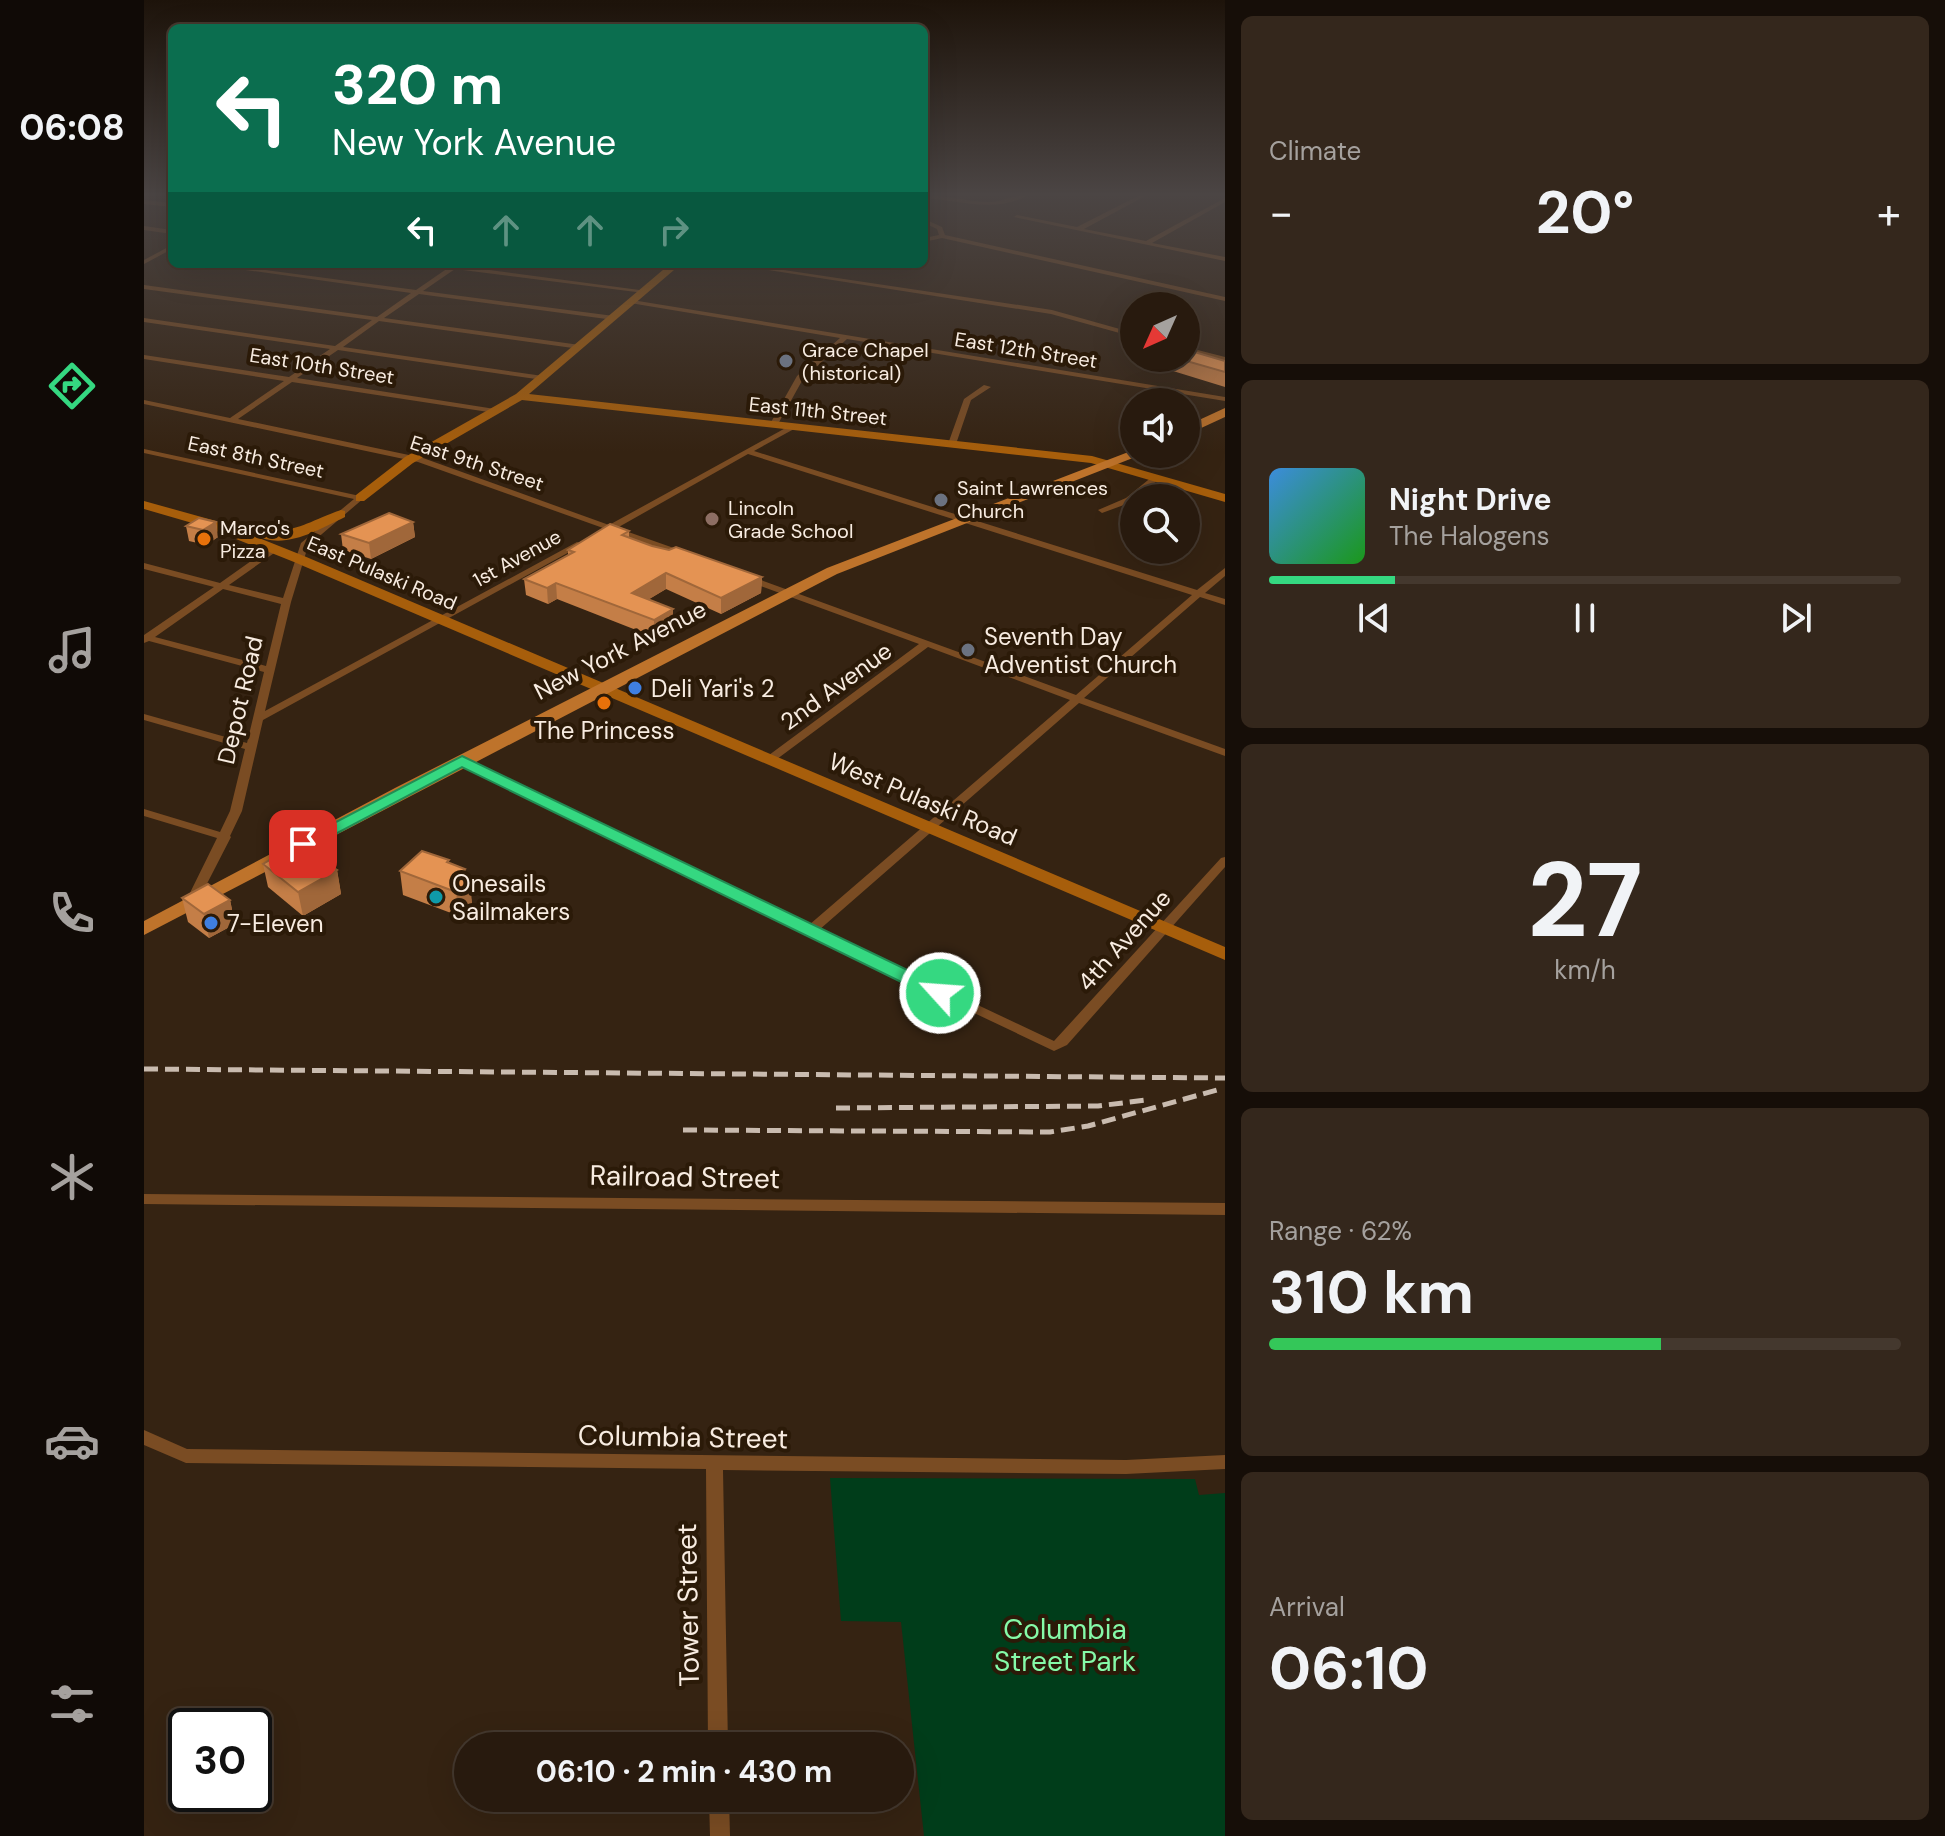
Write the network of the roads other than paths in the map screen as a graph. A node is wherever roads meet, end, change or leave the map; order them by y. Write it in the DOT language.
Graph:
graph roads {
  1 [pos="332,281"];
  2 [pos="435,281"];
  3 [pos="566,281"];
  4 [pos="656,281"];
  5 [pos="843,281"];
  6 [pos="1143,281"];
  7 [pos="144,287"];
  8 [pos="644,291"];
  9 [pos="418,292"];
  10 [pos="1225,299"];
  11 [pos="632,302"];
  12 [pos="614,318"];
  13 [pos="379,319"];
  14 [pos="144,320"];
  15 [pos="1120,331"];
  16 [pos="846,336"];
  17 [pos="580,347"];
  18 [pos="337,348"];
  19 [pos="1200,353"];
  20 [pos="144,357"];
  21 [pos="1225,359"];
  22 [pos="543,378"];
  23 [pos="292,379"];
  24 [pos="987,387"];
  25 [pos="520,396"];
  26 [pos="1225,399"];
  27 [pos="144,402"];
  28 [pos="495,411"];
  29 [pos="1225,412"];
  30 [pos="232,420"];
  31 [pos="774,424"];
  32 [pos="1200,424"];
  33 [pos="791,427"];
  34 [pos="952,444"];
  35 [pos="144,451"];
  36 [pos="750,452"];
  37 [pos="412,458"];
  38 [pos="1120,461"];
  39 [pos="1112,465"];
  40 [pos="1156,478"];
  41 [pos="360,498"];
  42 [pos="1225,498"];
  43 [pos="144,505"];
  44 [pos="1102,510"];
  45 [pos="341,514"];
  46 [pos="967,520"];
  47 [pos="211,524"];
  48 [pos="610,528"];
  49 [pos="304,530"];
  50 [pos="274,549"];
  51 [pos="691,557"];
  52 [pos="299,559"];
  53 [pos="144,566"];
  54 [pos="1225,571"];
  55 [pos="735,574"];
  56 [pos="222,586"];
  57 [pos="788,594"];
  58 [pos="1198,594"];
  59 [pos="286,602"];
  60 [pos="1225,602"];
  61 [pos="440,620"];
  62 [pos="145,638"];
  63 [pos="926,644"];
  64 [pos="270,670"];
  65 [pos="601,688"];
  66 [pos="1078,699"];
  67 [pos="144,717"];
  68 [pos="259,718"];
  69 [pos="252,748"];
  70 [pos="1225,753"];
  71 [pos="769,760"];
  72 [pos="462,761"];
  73 [pos="144,812"];
  74 [pos="931,828"];
  75 [pos="225,837"];
  76 [pos="1225,860"];
  77 [pos="190,905"];
  78 [pos="147,925"];
  79 [pos="1164,928"];
  80 [pos="811,930"];
  81 [pos="1225,954"];
  82 [pos="144,1199"];
  83 [pos="1225,1209"];
  84 [pos="144,1437"];
  85 [pos="1225,1462"];
  86 [pos="714,1464"];
  87 [pos="718,1732"];
  88 [pos="719,1812"];
  89 [pos="720,1836"];
  1 -- 9 [label="street"];
  2 -- 9 [label="street"];
  3 -- 8 [label="street"];
  4 -- 8 [label="street, Depot Road"];
  5 -- 15 [label="street"];
  6 -- 10 [label="street"];
  7 -- 13 [label="street"];
  8 -- 11 [label="street, Depot Road"];
  9 -- 12 [label="street"];
  9 -- 13 [label="street"];
  11 -- 12 [label="street, Depot Road"];
  11 -- 16 [label="street, East 12th Street"];
  12 -- 17 [label="street, Depot Road"];
  13 -- 17 [label="street"];
  13 -- 18 [label="street"];
  14 -- 18 [label="street"];
  16 -- 26 [label="street, East 12th Street"];
  16 -- 31 [label="street"];
  17 -- 22 [label="street, Depot Road"];
  18 -- 22 [label="street"];
  18 -- 23 [label="street"];
  19 -- 21 [label="street"];
  20 -- 23 [label="street, East 10th Street"];
  22 -- 25 [label="street, Depot Road"];
  23 -- 28 [label="street, East 10th Street"];
  23 -- 30 [label="street"];
  24 -- 34 [label="street"];
  25 -- 28 [label="street, Depot Road"];
  25 -- 31 [label="street, East 11th Street"];
  27 -- 30 [label="street, East 9th Street"];
  28 -- 37 [label="street, Depot Road"];
  29 -- 32 [label="main road"];
  30 -- 37 [label="street, East 9th Street"];
  31 -- 33 [label="street, East 11th Street"];
  33 -- 34 [label="street, East 11th Street"];
  33 -- 36 [label="street, 1st Avenue"];
  34 -- 39 [label="street, East 11th Street"];
  35 -- 41 [label="street, East 8th Street"];
  36 -- 46 [label="street"];
  36 -- 48 [label="street, 1st Avenue"];
  37 -- 41 [label="street, Depot Road"];
  37 -- 48 [label="street, East 9th Street"];
  38 -- 39 [label="main road, New York Avenue"];
  39 -- 40 [label="street, East 11th Street"];
  39 -- 46 [label="main road, New York Avenue"];
  40 -- 42 [label="street, East 11th Street"];
  40 -- 44 [label="street"];
  41 -- 45 [label="street, Depot Road"];
  43 -- 47 [label="street, East Pulaski Road"];
  45 -- 49 [label="street, Depot Road"];
  45 -- 52 [label="street, Depot Road"];
  46 -- 57 [label="main road, New York Avenue"];
  46 -- 58 [label="street"];
  47 -- 49 [label="street"];
  47 -- 50 [label="street, East Pulaski Road"];
  48 -- 51 [label="street, East 9th Street"];
  48 -- 61 [label="street, 1st Avenue"];
  49 -- 50 [label="street, Depot Road"];
  50 -- 52 [label="street, East Pulaski Road"];
  50 -- 56 [label="street"];
  52 -- 59 [label="street, Depot Road"];
  52 -- 61 [label="street, East Pulaski Road"];
  53 -- 56 [label="street"];
  54 -- 58 [label="street"];
  55 -- 57 [label="street"];
  56 -- 59 [label="street"];
  56 -- 62 [label="street"];
  57 -- 63 [label="street"];
  57 -- 65 [label="main road, New York Avenue"];
  58 -- 60 [label="street"];
  58 -- 66 [label="street"];
  59 -- 64 [label="street, Depot Road"];
  61 -- 65 [label="street, East Pulaski Road"];
  61 -- 68 [label="street, 1st Avenue"];
  62 -- 64 [label="street"];
  63 -- 66 [label="street"];
  63 -- 71 [label="street, 2nd Avenue"];
  64 -- 68 [label="street, Depot Road"];
  65 -- 71 [label="street, West Pulaski Road"];
  65 -- 72 [label="main road, New York Avenue"];
  66 -- 70 [label="street"];
  66 -- 74 [label="street"];
  67 -- 69 [label="street"];
  68 -- 69 [label="street, Depot Road"];
  69 -- 75 [label="street, Depot Road"];
  71 -- 74 [label="street, West Pulaski Road"];
  72 -- 77 [label="main road, New York Avenue"];
  72 -- 80 [label="street"];
  73 -- 75 [label="street"];
  74 -- 79 [label="street, West Pulaski Road"];
  74 -- 80 [label="street"];
  75 -- 77 [label="street, Depot Road"];
  76 -- 79 [label="street, 4th Avenue"];
  77 -- 78 [label="main road, New York Avenue"];
  79 -- 80 [label="street, 4th Avenue"];
  79 -- 81 [label="street, West Pulaski Road"];
  82 -- 83 [label="street, Railroad Street"];
  84 -- 86 [label="street, Columbia Street"];
  85 -- 86 [label="street, Columbia Street"];
  86 -- 87 [label="street, Tower Street"];
  88 -- 89 [label="street"];
}
